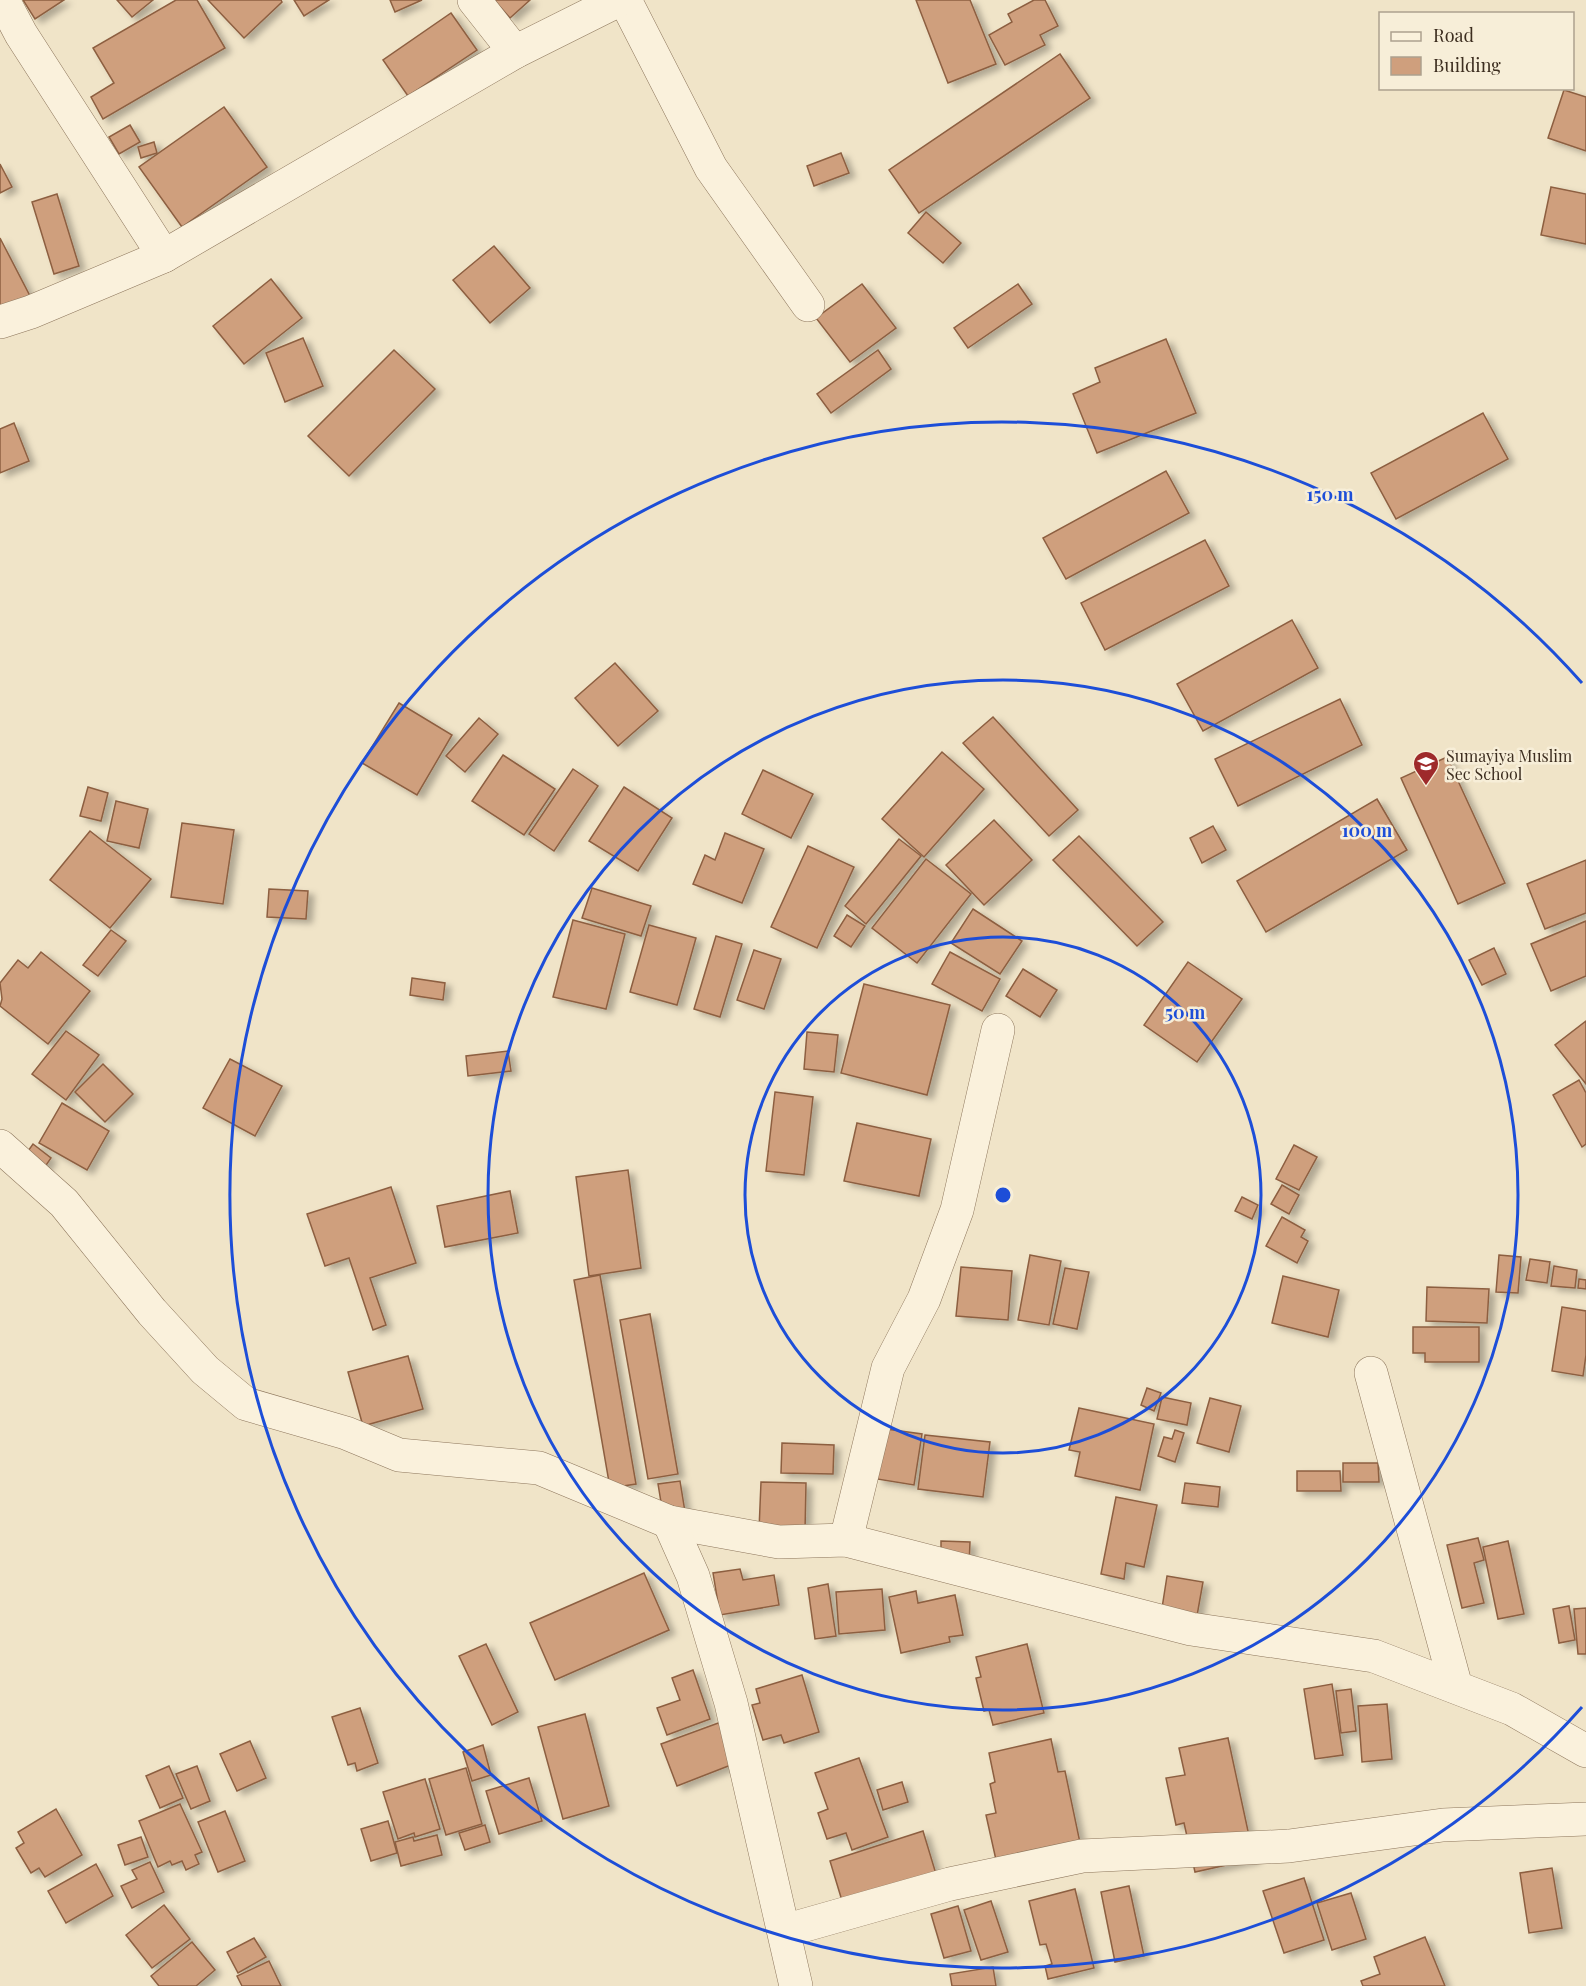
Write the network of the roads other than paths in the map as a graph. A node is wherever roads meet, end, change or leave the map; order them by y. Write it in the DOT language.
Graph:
graph roads {
  1 [pos="3,0"];
  2 [pos="474,0"];
  3 [pos="619,0"];
  4 [pos="625,0"];
  5 [pos="515,52"];
  6 [pos="164,256"];
  7 [pos="808,305"];
  8 [pos="0,322"];
  9 [pos="998,1030"];
  10 [pos="0,1146"];
  11 [pos="1371,1373"];
  12 [pos="669,1522"];
  13 [pos="846,1540"];
  14 [pos="1456,1688"];
  15 [pos="1586,1751"];
  16 [pos="1586,1819"];
  17 [pos="784,1931"];
  18 [pos="796,1986"];
  1 -- 6 [label="street"];
  2 -- 5 [label="street"];
  3 -- 5 [label="street"];
  4 -- 7 [label="street"];
  5 -- 6 [label="street"];
  6 -- 8 [label="street"];
  9 -- 13 [label="street"];
  10 -- 12 [label="street"];
  11 -- 14 [label="street"];
  12 -- 13 [label="street"];
  12 -- 17 [label="street"];
  13 -- 14 [label="street"];
  14 -- 15 [label="street"];
  16 -- 17 [label="street"];
  17 -- 18 [label="street"];
}
